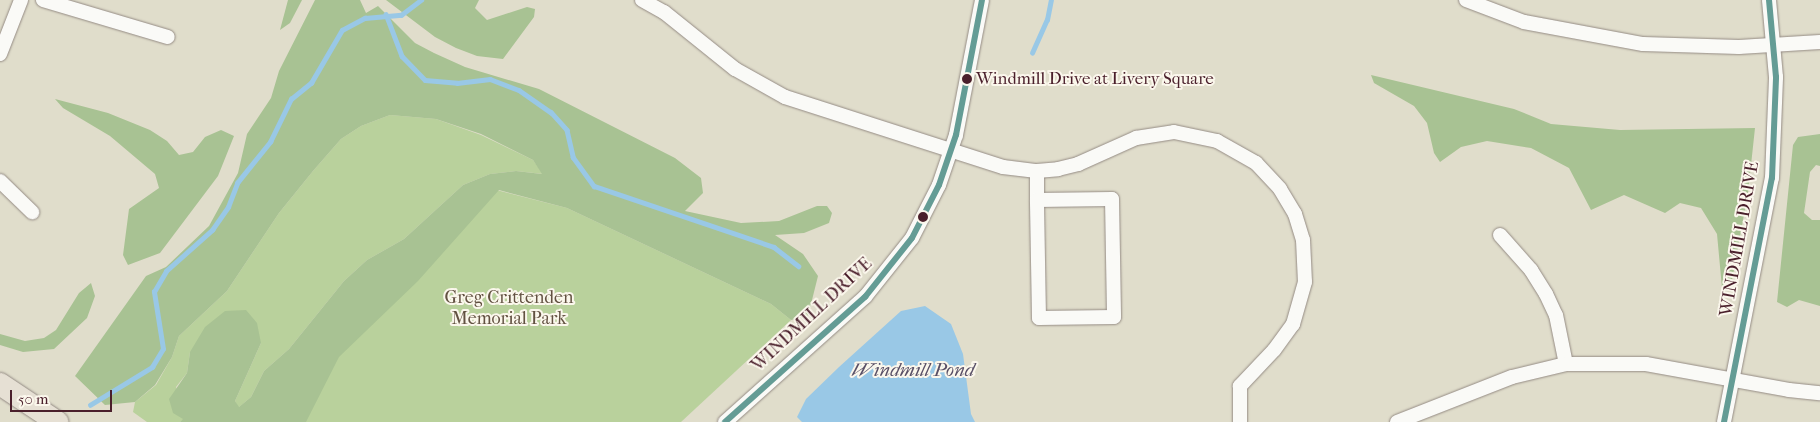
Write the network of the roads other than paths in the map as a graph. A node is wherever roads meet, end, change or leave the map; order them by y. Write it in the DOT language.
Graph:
graph roads {
  1 [pos="21,0"];
  2 [pos="43,0"];
  3 [pos="642,0"];
  4 [pos="982,0"];
  5 [pos="1466,0"];
  6 [pos="1769,0"];
  7 [pos="168,37"];
  8 [pos="1820,42"];
  9 [pos="1774,45"];
  10 [pos="0,54"];
  11 [pos="951,152"];
  12 [pos="1037,171"];
  13 [pos="0,181"];
  14 [pos="1038,200"];
  15 [pos="32,212"];
  16 [pos="1500,235"];
  17 [pos="1566,364"];
  18 [pos="1733,381"];
  19 [pos="0,384"];
  20 [pos="1820,393"];
  21 [pos="57,422"];
  22 [pos="725,422"];
  23 [pos="1240,422"];
  24 [pos="1397,422"];
  25 [pos="1724,422"];
  1 -- 10 [label="street"];
  2 -- 7 [label="street"];
  3 -- 11 [label="street"];
  4 -- 11 [label="street, WINDMILL DRIVE"];
  5 -- 9 [label="street"];
  6 -- 9 [label="street, WINDMILL DRIVE"];
  8 -- 9 [label="street"];
  9 -- 18 [label="street, WINDMILL DRIVE"];
  11 -- 12 [label="street"];
  11 -- 22 [label="street, WINDMILL DRIVE"];
  12 -- 14 [label="street"];
  12 -- 23 [label="street"];
  13 -- 15 [label="street"];
  14 -- 14 [label="street"];
  16 -- 17 [label="street"];
  17 -- 18 [label="street"];
  17 -- 24 [label="street"];
  18 -- 20 [label="street"];
  18 -- 25 [label="street, WINDMILL DRIVE"];
  19 -- 21 [label="main road"];
}
